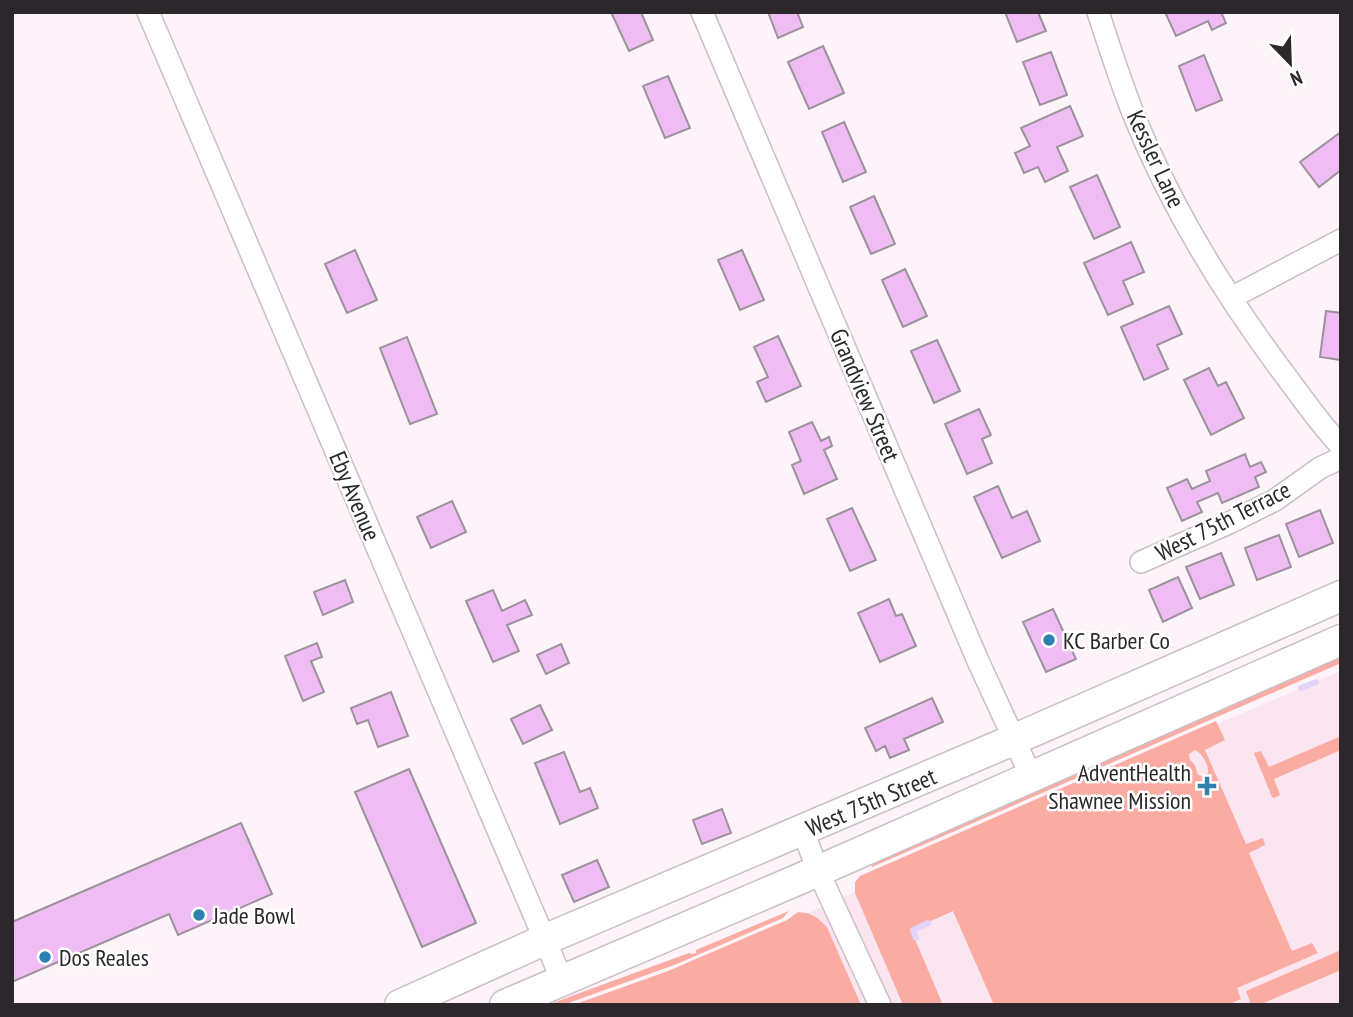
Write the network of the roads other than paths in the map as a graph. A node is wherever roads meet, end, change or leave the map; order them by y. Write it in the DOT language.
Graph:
graph roads {
  1 [pos="148,12"];
  2 [pos="702,12"];
  3 [pos="1098,12"];
  4 [pos="1341,240"];
  5 [pos="1231,298"];
  6 [pos="1341,446"];
  7 [pos="1341,458"];
  8 [pos="1141,562"];
  9 [pos="1341,596"];
  10 [pos="1341,640"];
  11 [pos="1013,740"];
  12 [pos="1031,776"];
  13 [pos="803,831"];
  14 [pos="818,871"];
  15 [pos="544,940"];
  16 [pos="562,980"];
  17 [pos="400,1005"];
  18 [pos="505,1005"];
  19 [pos="880,1005"];
  1 -- 15 [label="street, Eby Avenue"];
  2 -- 11 [label="street, Grandview Street"];
  3 -- 5 [label="street, Kessler Lane"];
  4 -- 5 [label="street"];
  5 -- 6 [label="street, Kessler Lane"];
  7 -- 8 [label="street, West 75th Terrace"];
  9 -- 11 [label="main road, West 75th Street"];
  10 -- 12 [label="main road, West 75th Street"];
  11 -- 12 [label="street, Grandview Street"];
  11 -- 13 [label="main road, West 75th Street"];
  12 -- 14 [label="main road, West 75th Street"];
  13 -- 14 [label="street"];
  13 -- 15 [label="main road, West 75th Street"];
  14 -- 16 [label="main road, West 75th Street"];
  14 -- 19 [label="street"];
  15 -- 16 [label="street, Eby Avenue"];
  15 -- 17 [label="main road, West 75th Street"];
  16 -- 18 [label="main road, West 75th Street"];
}
